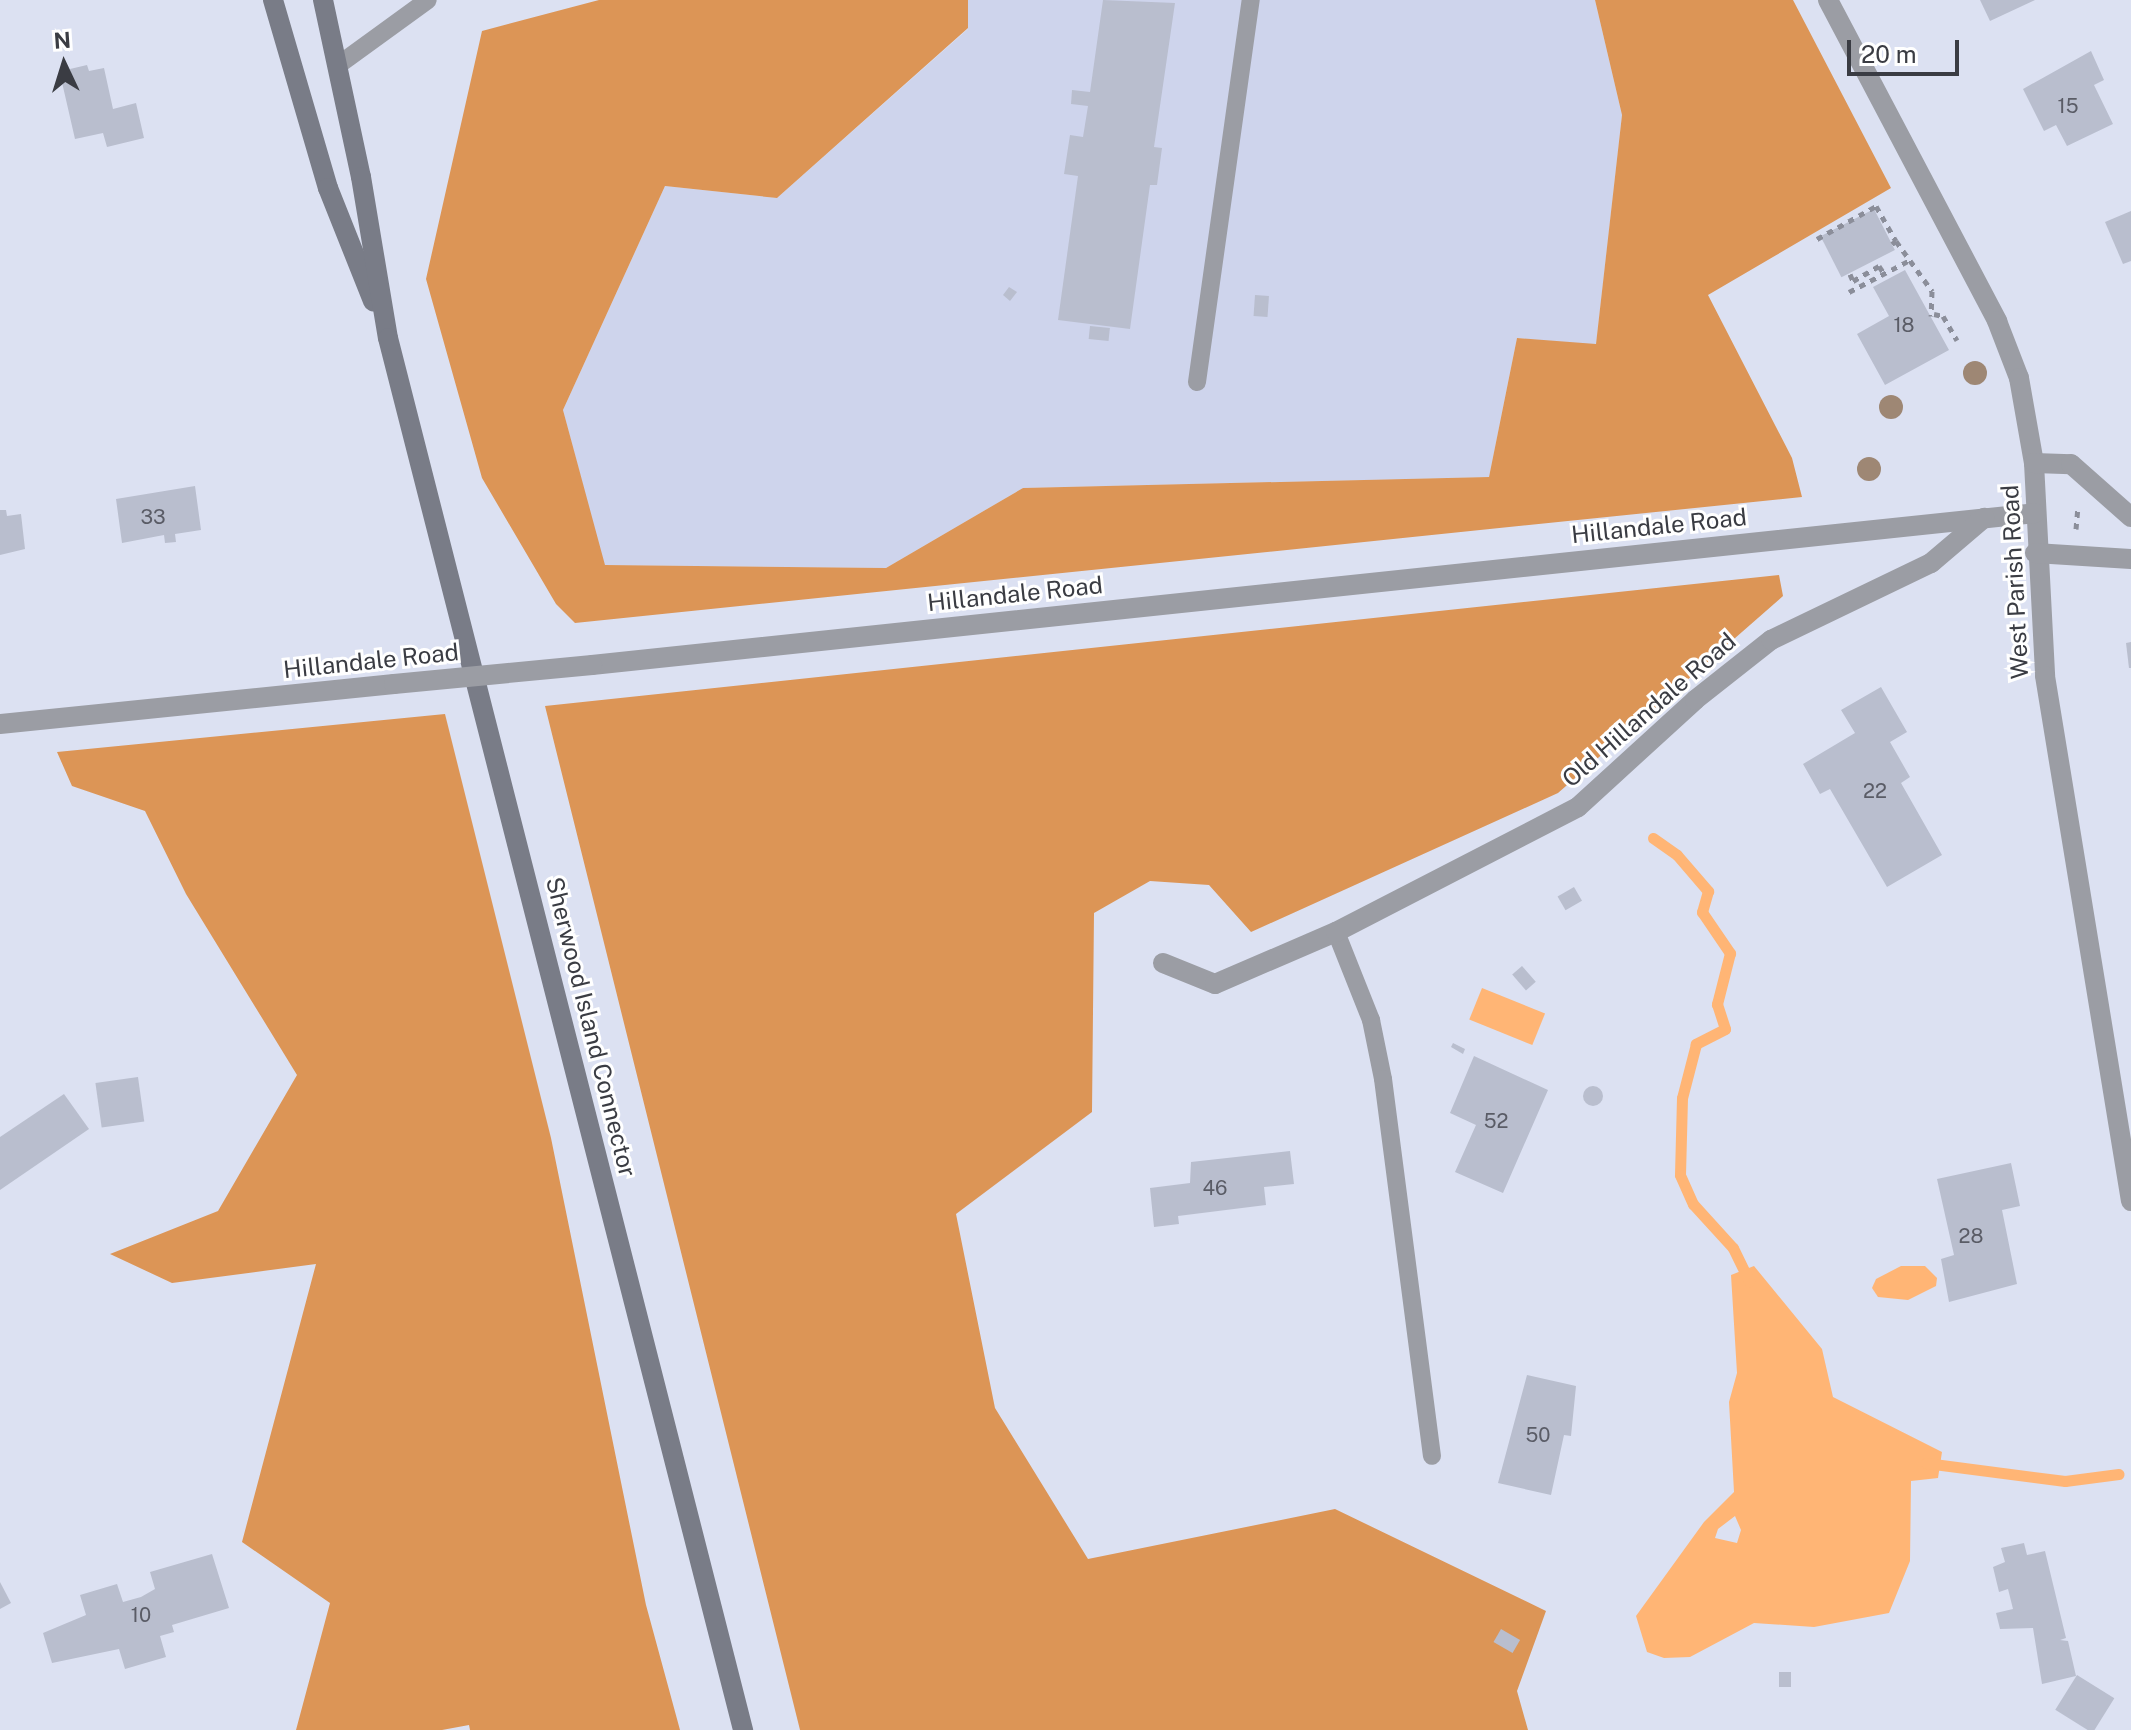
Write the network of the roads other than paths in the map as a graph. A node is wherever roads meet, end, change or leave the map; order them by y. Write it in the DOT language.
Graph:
graph roads {
  1 [pos="273,0"];
  2 [pos="323,0"];
  3 [pos="428,0"];
  4 [pos="1251,0"];
  5 [pos="1828,0"];
  6 [pos="337,66"];
  7 [pos="388,338"];
  8 [pos="1197,382"];
  9 [pos="2034,463"];
  10 [pos="2035,513"];
  11 [pos="2131,517"];
  12 [pos="1984,518"];
  13 [pos="2035,553"];
  14 [pos="2131,559"];
  15 [pos="0,724"];
  16 [pos="1336,932"];
  17 [pos="1163,963"];
  18 [pos="2131,1201"];
  19 [pos="1432,1456"];
  20 [pos="743,1730"];
  1 -- 7 [label="main road, Sherwood Island Connector"];
  2 -- 6 [label="main road, Sherwood Island Connector"];
  3 -- 6 [label="lane"];
  4 -- 8 [label="lane"];
  5 -- 9 [label="street, West Parish Road"];
  6 -- 7 [label="main road, Sherwood Island Connector"];
  7 -- 20 [label="main road, Sherwood Island Connector"];
  9 -- 10 [label="street, West Parish Road"];
  9 -- 11 [label="street"];
  10 -- 12 [label="street, Hillandale Road"];
  10 -- 13 [label="street, West Parish Road"];
  12 -- 15 [label="street, Hillandale Road, bridge"];
  12 -- 16 [label="street, Old Hillandale Road"];
  13 -- 14 [label="street"];
  13 -- 18 [label="street, West Parish Road"];
  16 -- 17 [label="street, Old Hillandale Road"];
  16 -- 19 [label="lane"];
}
